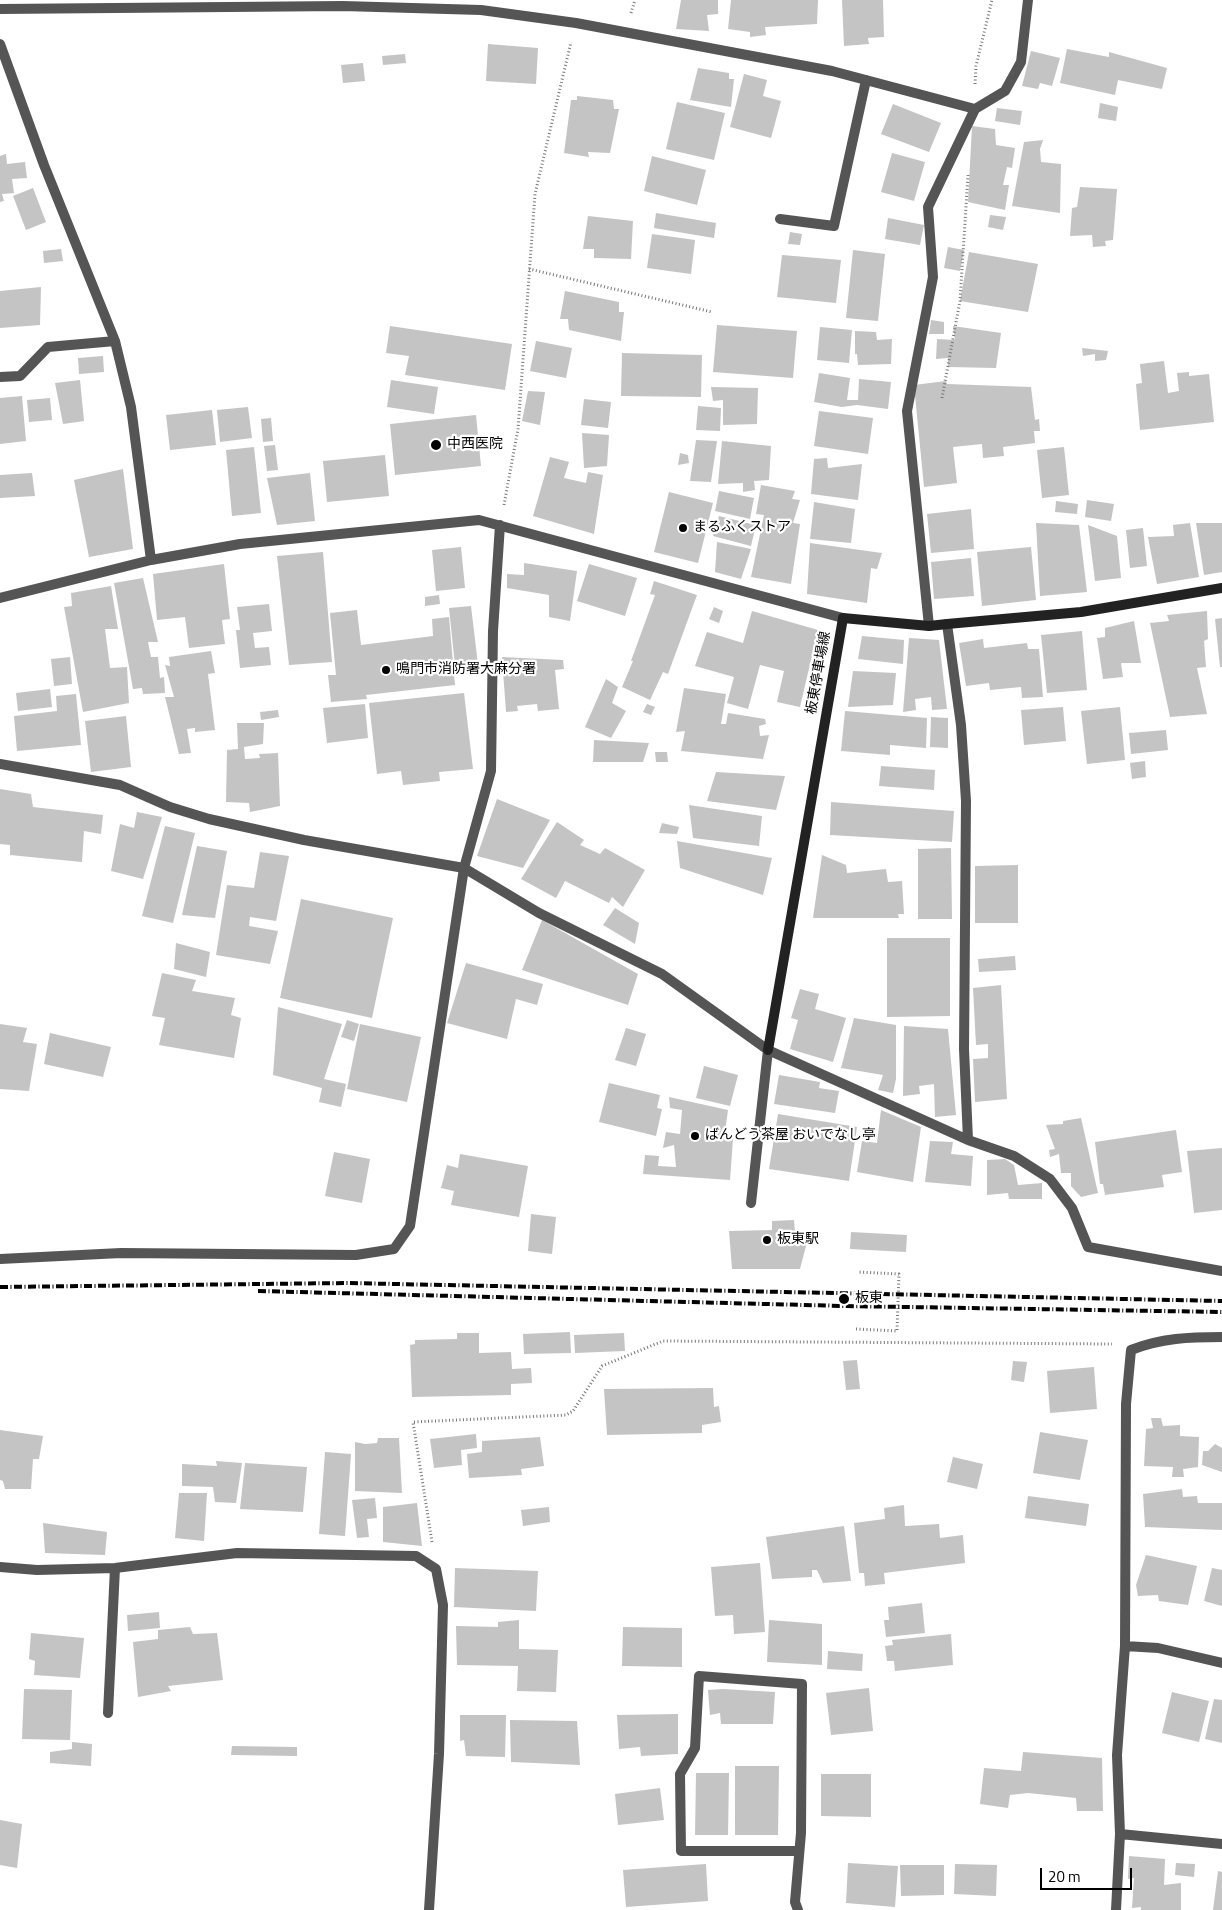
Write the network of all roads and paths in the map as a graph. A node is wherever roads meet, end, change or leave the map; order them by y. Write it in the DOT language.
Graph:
graph roads {
  1 [pos="992,0"];
  2 [pos="1028,0"];
  3 [pos="116,4"];
  4 [pos="0,9"];
  5 [pos="576,23"];
  6 [pos="0,44"];
  7 [pos="866,80"];
  8 [pos="974,86"];
  9 [pos="975,109"];
  10 [pos="968,173"];
  11 [pos="780,219"];
  12 [pos="529,269"];
  13 [pos="712,312"];
  14 [pos="115,341"];
  15 [pos="0,377"];
  16 [pos="942,398"];
  17 [pos="500,525"];
  18 [pos="151,560"];
  19 [pos="1222,588"];
  20 [pos="0,598"];
  21 [pos="843,618"];
  22 [pos="947,624"];
  23 [pos="929,626"];
  24 [pos="0,764"];
  25 [pos="464,868"];
  26 [pos="768,1050"];
  27 [pos="968,1140"];
  28 [pos="751,1203"];
  29 [pos="0,1259"];
  30 [pos="1222,1271"];
  31 [pos="858,1272"];
  32 [pos="856,1328"];
  33 [pos="1222,1337"];
  34 [pos="1145,1344"];
  35 [pos="0,1567"];
  36 [pos="115,1568"];
  37 [pos="436,1569"];
  38 [pos="1125,1646"];
  39 [pos="1222,1663"];
  40 [pos="108,1713"];
  41 [pos="1120,1834"];
  42 [pos="1222,1844"];
  43 [pos="799,1851"];
  44 [pos="429,1910"];
  45 [pos="798,1910"];
  46 [pos="1116,1910"];
  1 -- 8 [label="path"];
  2 -- 9 [label="street"];
  3 -- 4 [label="street"];
  3 -- 5 [label="street"];
  5 -- 7 [label="street"];
  5 -- 12 [label="path"];
  6 -- 14 [label="street"];
  7 -- 9 [label="street"];
  7 -- 11 [label="street"];
  9 -- 23 [label="street"];
  10 -- 16 [label="path"];
  12 -- 13 [label="path"];
  12 -- 17 [label="path"];
  14 -- 15 [label="street"];
  14 -- 18 [label="street"];
  17 -- 18 [label="street"];
  17 -- 21 [label="street"];
  17 -- 25 [label="street"];
  18 -- 20 [label="street"];
  19 -- 22 [label="main road, 板東停車場線"];
  21 -- 23 [label="main road, 板東停車場線"];
  21 -- 26 [label="main road, 板東停車場線"];
  22 -- 23 [label="main road, 板東停車場線"];
  22 -- 27 [label="street"];
  24 -- 25 [label="street"];
  25 -- 26 [label="street"];
  25 -- 29 [label="street"];
  26 -- 27 [label="street"];
  26 -- 28 [label="street"];
  27 -- 30 [label="street"];
  31 -- 32 [label="path"];
  33 -- 34 [label="street"];
  34 -- 37 [label="path"];
  34 -- 38 [label="street"];
  35 -- 36 [label="street"];
  36 -- 37 [label="street"];
  36 -- 40 [label="street"];
  37 -- 44 [label="street"];
  38 -- 39 [label="street"];
  38 -- 41 [label="street"];
  41 -- 42 [label="street"];
  41 -- 46 [label="street"];
  43 -- 43 [label="street"];
  43 -- 45 [label="street"];
}
